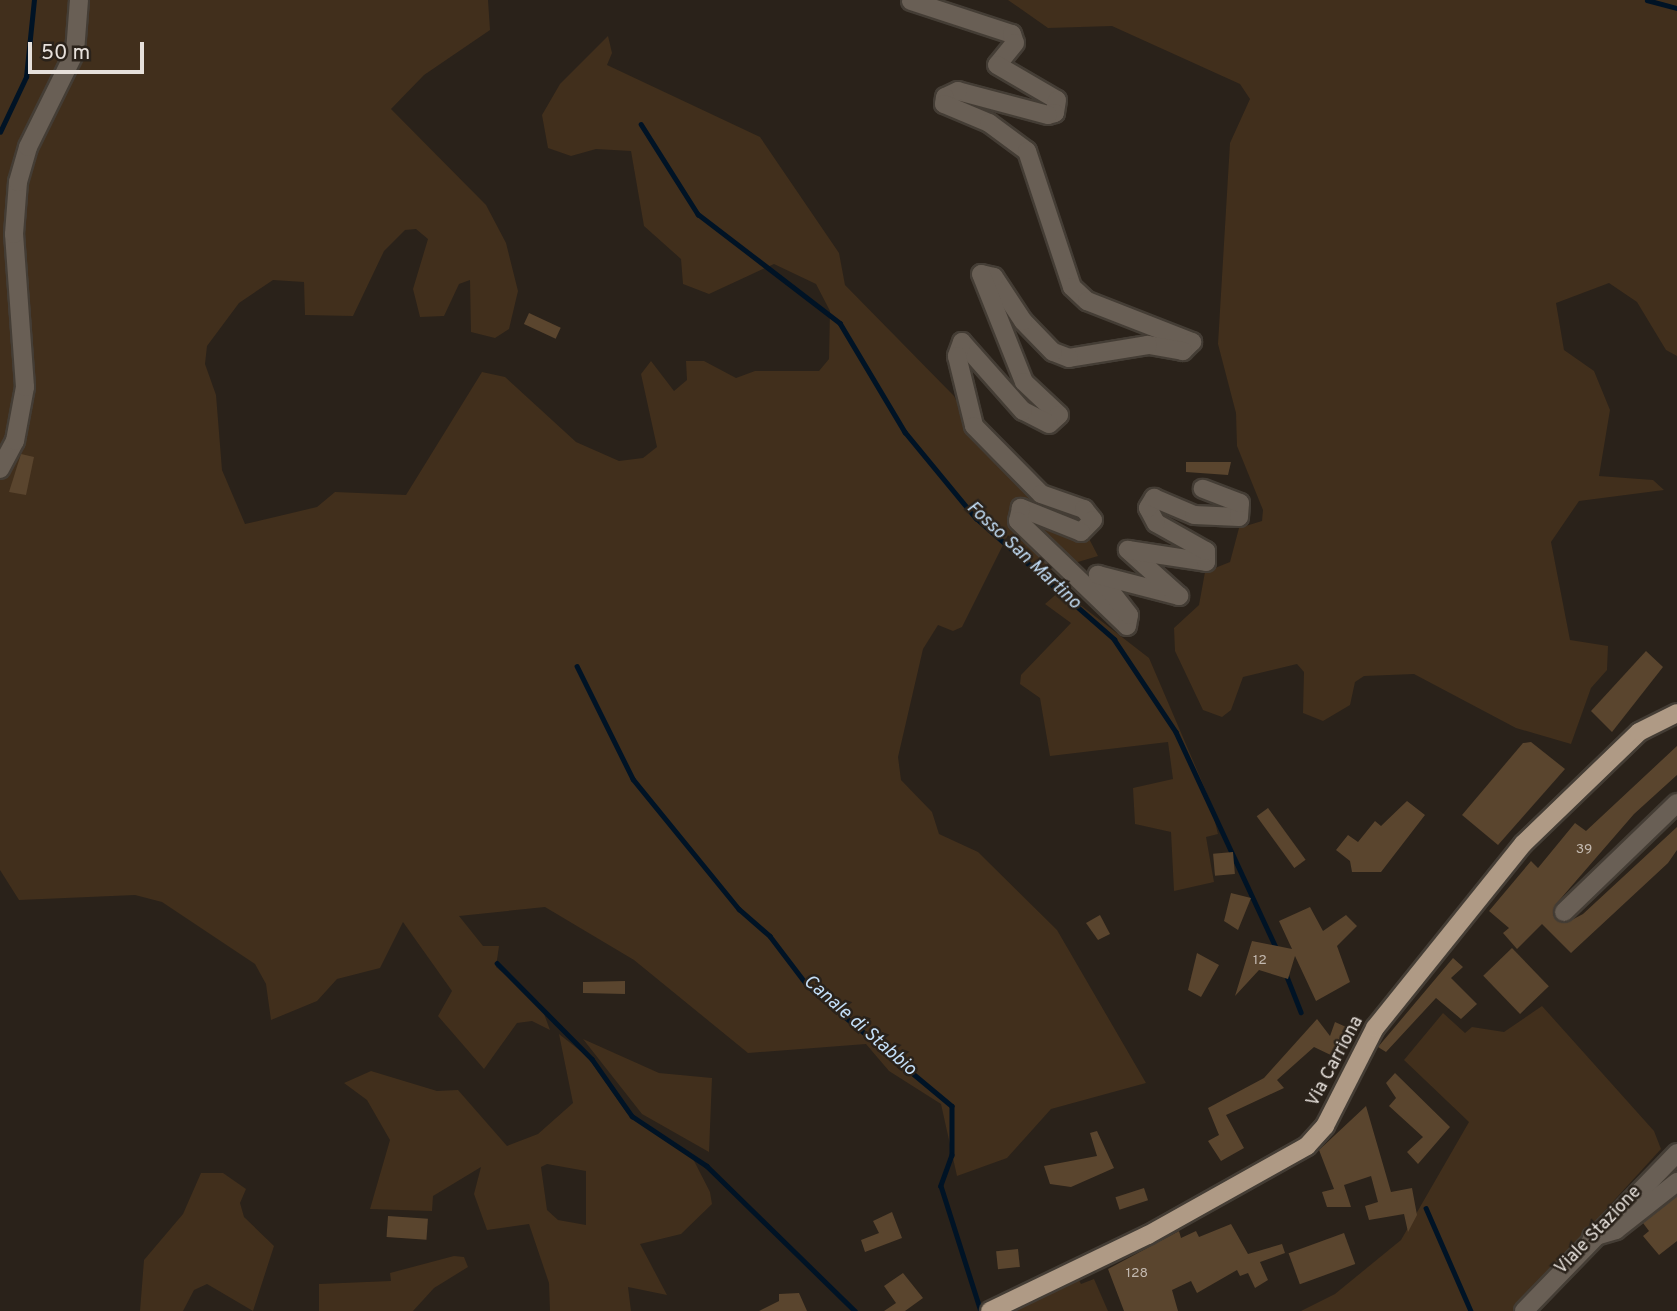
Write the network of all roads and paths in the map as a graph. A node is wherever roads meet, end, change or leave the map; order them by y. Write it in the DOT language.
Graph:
graph roads {
  1 [pos="79,0"];
  2 [pos="911,1"];
  3 [pos="0,469"];
  4 [pos="1203,489"];
  5 [pos="1677,713"];
  6 [pos="1677,803"];
  7 [pos="1564,912"];
  8 [pos="1677,1153"];
  9 [pos="1677,1182"];
  10 [pos="1589,1238"];
  11 [pos="990,1311"];
  12 [pos="1524,1311"];
  1 -- 3 [label="street"];
  2 -- 4 [label="street"];
  5 -- 11 [label="main road, Via Carriona"];
  6 -- 7 [label="street"];
  8 -- 10 [label="street, Viale Stazione"];
  9 -- 10 [label="street"];
  10 -- 12 [label="street, Viale Stazione"];
}
